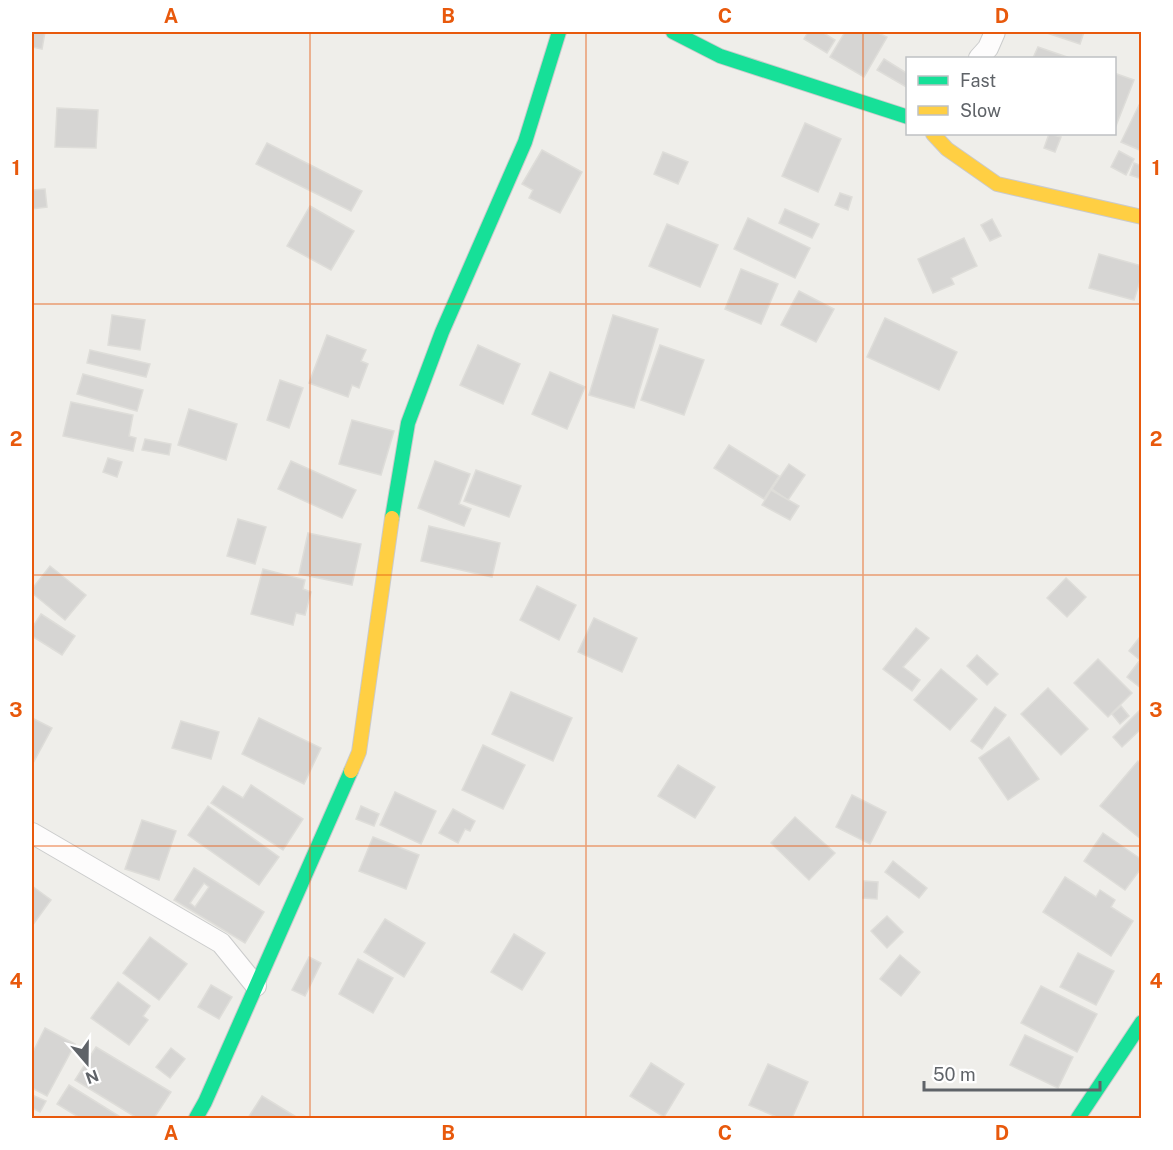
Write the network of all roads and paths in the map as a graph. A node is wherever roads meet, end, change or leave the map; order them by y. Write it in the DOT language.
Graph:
graph roads {
  1 [pos="559,32"];
  2 [pos="673,32"];
  3 [pos="995,32"];
  4 [pos="980,57"];
  5 [pos="906,116"];
  6 [pos="934,135"];
  7 [pos="1142,217"];
  8 [pos="32,833"];
  9 [pos="256,986"];
  10 [pos="1142,1022"];
  11 [pos="195,1119"];
  12 [pos="1078,1119"];
  1 -- 9 [label="street"];
  2 -- 5 [label="street"];
  3 -- 4 [label="street"];
  6 -- 7 [label="street"];
  8 -- 9 [label="street"];
  9 -- 11 [label="street"];
  10 -- 12 [label="street"];
}
